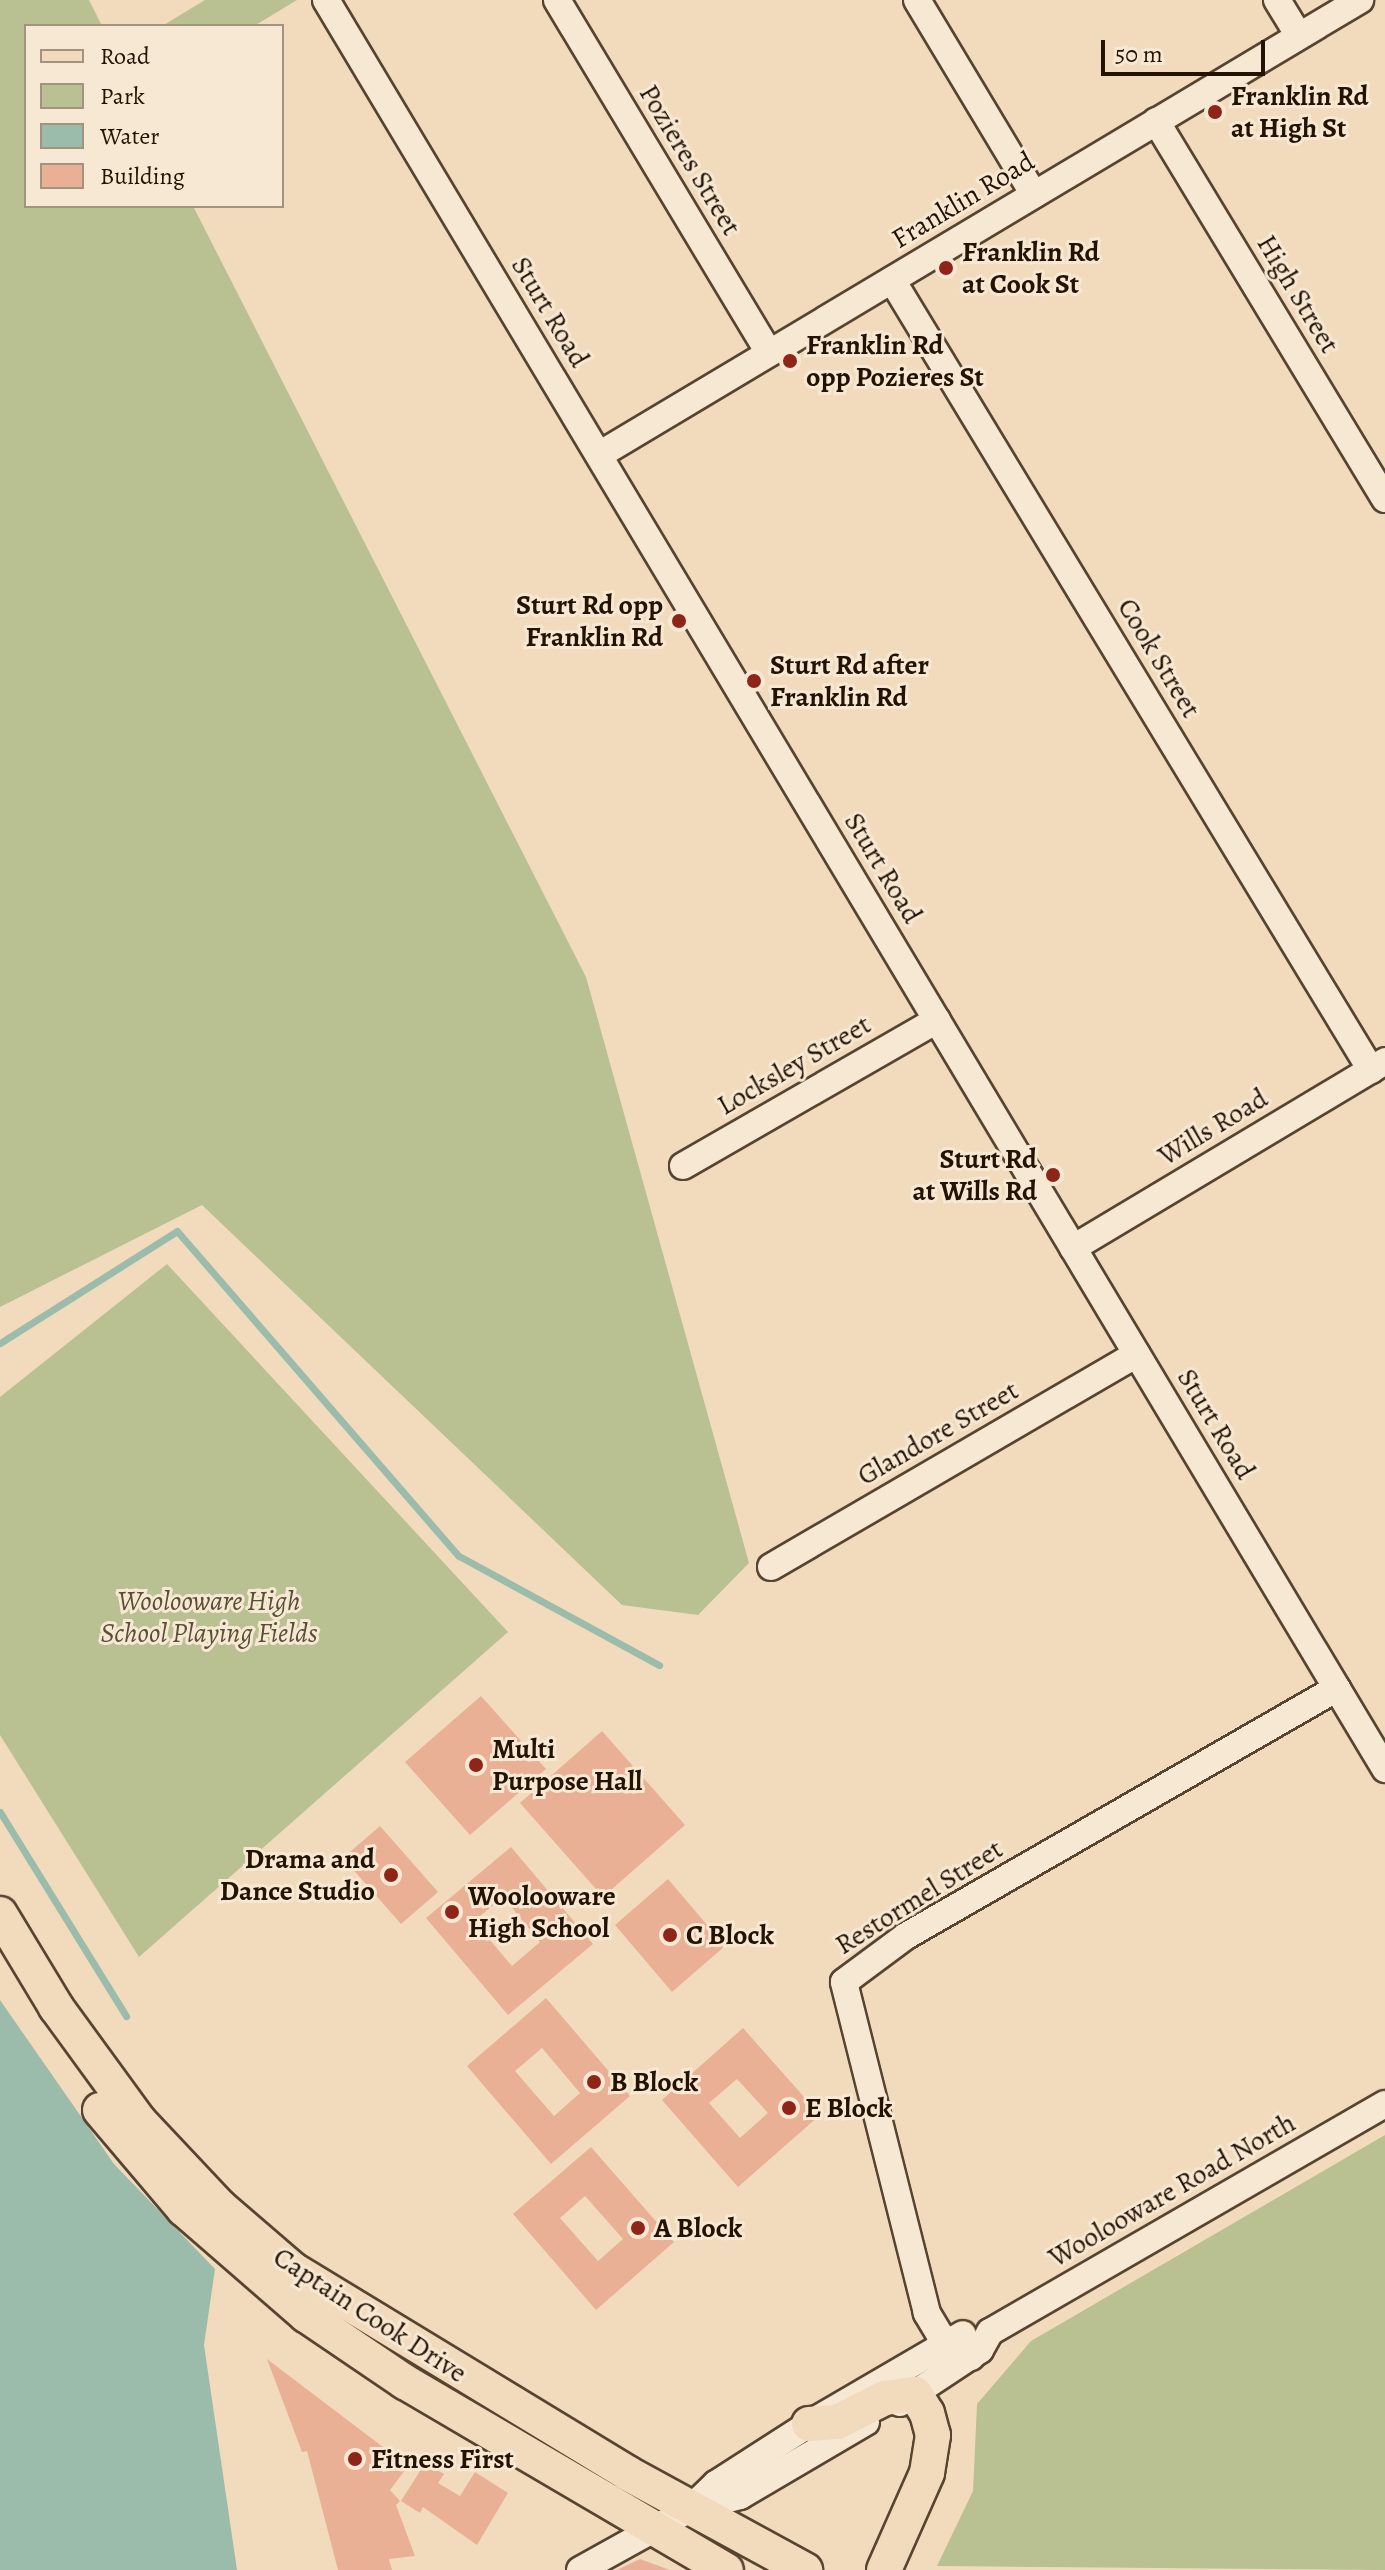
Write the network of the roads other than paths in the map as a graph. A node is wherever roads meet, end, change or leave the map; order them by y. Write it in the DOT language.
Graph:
graph roads {
  1 [pos="326,0"];
  2 [pos="557,0"];
  3 [pos="917,0"];
  4 [pos="1277,0"];
  5 [pos="1360,0"];
  6 [pos="1299,36"];
  7 [pos="1156,121"];
  8 [pos="1034,195"];
  9 [pos="892,280"];
  10 [pos="769,353"];
  11 [pos="599,455"];
  12 [pos="1385,499"];
  13 [pos="937,1020"];
  14 [pos="1378,1065"];
  15 [pos="683,1166"];
  16 [pos="1073,1248"];
  17 [pos="1137,1354"];
  18 [pos="771,1567"];
  19 [pos="1337,1688"];
  20 [pos="1385,1769"];
  21 [pos="0,1914"];
  22 [pos="0,1957"];
  23 [pos="1385,2104"];
  24 [pos="960,2349"];
  25 [pos="915,2394"];
  26 [pos="809,2424"];
  27 [pos="690,2509"];
  28 [pos="652,2529"];
  29 [pos="580,2570"];
  30 [pos="726,2570"];
  31 [pos="805,2570"];
  32 [pos="884,2570"];
  1 -- 11 [label="street, Sturt Road"];
  2 -- 10 [label="street, Pozieres Street"];
  3 -- 8 [label="street"];
  4 -- 6 [label="street"];
  5 -- 6 [label="street, Franklin Road"];
  6 -- 7 [label="street, Franklin Road"];
  7 -- 8 [label="street, Franklin Road"];
  7 -- 12 [label="street, High Street"];
  8 -- 9 [label="street, Franklin Road"];
  9 -- 10 [label="street, Franklin Road"];
  9 -- 14 [label="street, Cook Street"];
  10 -- 11 [label="street, Franklin Road"];
  11 -- 13 [label="street, Sturt Road"];
  13 -- 15 [label="street, Locksley Street"];
  13 -- 16 [label="street, Sturt Road"];
  14 -- 16 [label="street, Wills Road"];
  16 -- 17 [label="street, Sturt Road"];
  17 -- 18 [label="street, Glandore Street"];
  17 -- 19 [label="street, Sturt Road"];
  19 -- 20 [label="street, Sturt Road"];
  19 -- 24 [label="street, Restormel Street"];
  21 -- 27 [label="main road, Captain Cook Drive"];
  22 -- 28 [label="main road, Captain Cook Drive"];
  23 -- 24 [label="street, Woolooware Road North"];
  24 -- 25 [label="street, Woolooware Road North"];
  24 -- 26 [label="street, Woolooware Road North"];
  25 -- 26 [label="main road"];
  25 -- 27 [label="street, Woolooware Road North"];
  25 -- 32 [label="main road"];
  26 -- 27 [label="street, Woolooware Road North"];
  27 -- 28 [label="street, Woolooware Road North"];
  27 -- 31 [label="main road, Captain Cook Drive"];
  28 -- 29 [label="street, Woolooware Road North"];
  28 -- 30 [label="main road, Captain Cook Drive"];
}
